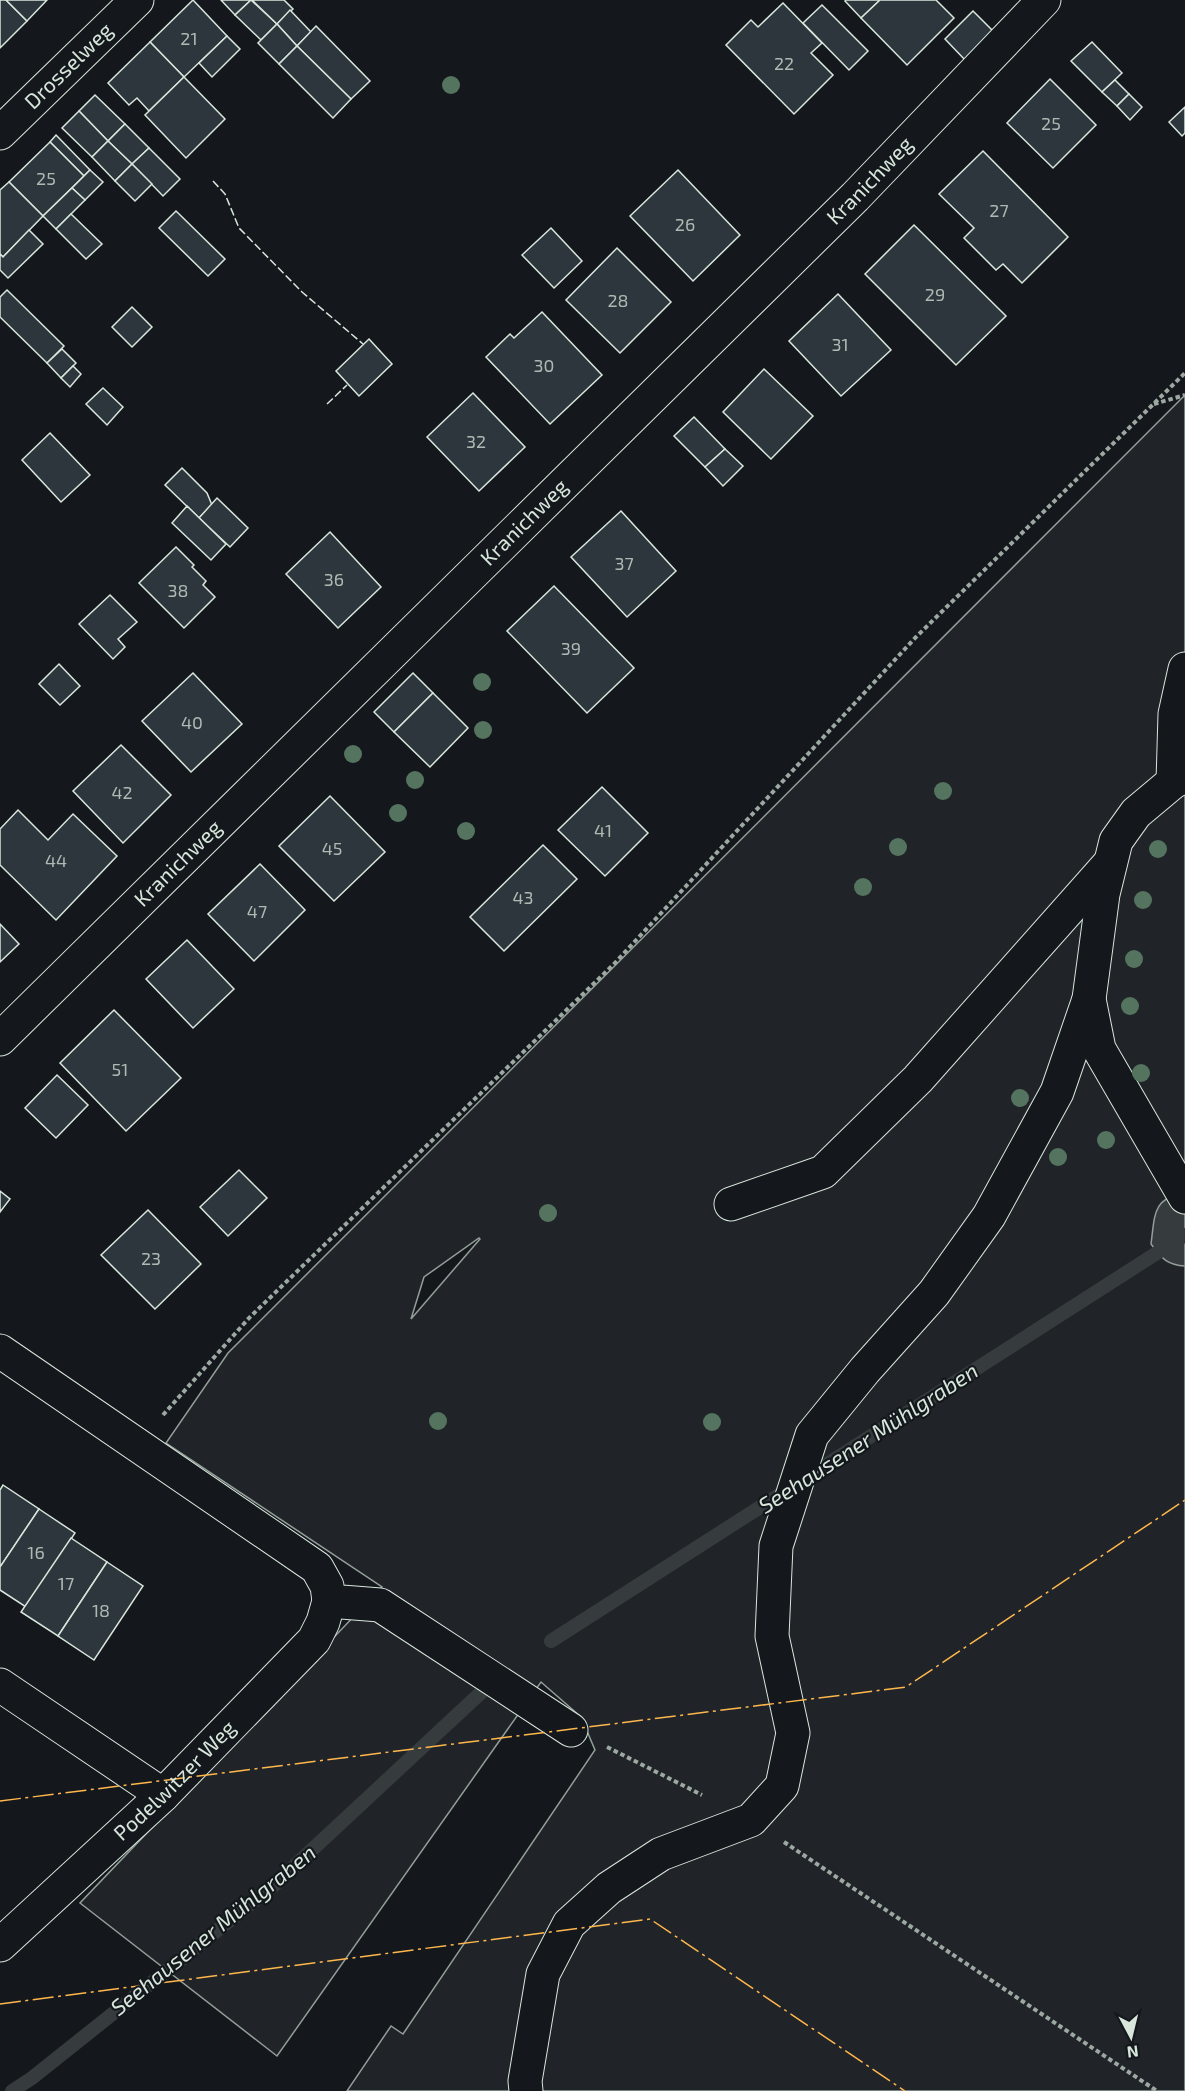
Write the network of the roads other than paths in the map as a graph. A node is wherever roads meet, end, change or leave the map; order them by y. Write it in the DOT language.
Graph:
graph roads {
  1 [pos="137,0"];
  2 [pos="1044,0"];
  3 [pos="0,133"];
  4 [pos="1185,669"];
  5 [pos="1179,779"];
  6 [pos="1110,863"];
  7 [pos="1089,999"];
  8 [pos="0,1039"];
  9 [pos="1185,1197"];
  10 [pos="731,1204"];
  11 [pos="0,1351"];
  12 [pos="329,1600"];
  13 [pos="0,1685"];
  14 [pos="571,1730"];
  15 [pos="163,1795"];
  16 [pos="0,1945"];
  17 [pos="526,2091"];
  1 -- 3 [label="street, Drosselweg"];
  2 -- 8 [label="street, Kranichweg"];
  4 -- 5 [label="street"];
  5 -- 6 [label="street"];
  6 -- 7 [label="street"];
  6 -- 10 [label="street"];
  7 -- 9 [label="street"];
  7 -- 17 [label="street"];
  11 -- 12 [label="street"];
  12 -- 14 [label="street"];
  12 -- 15 [label="street, Podelwitzer Weg"];
  13 -- 15 [label="street"];
  15 -- 16 [label="street, Podelwitzer Weg"];
}
